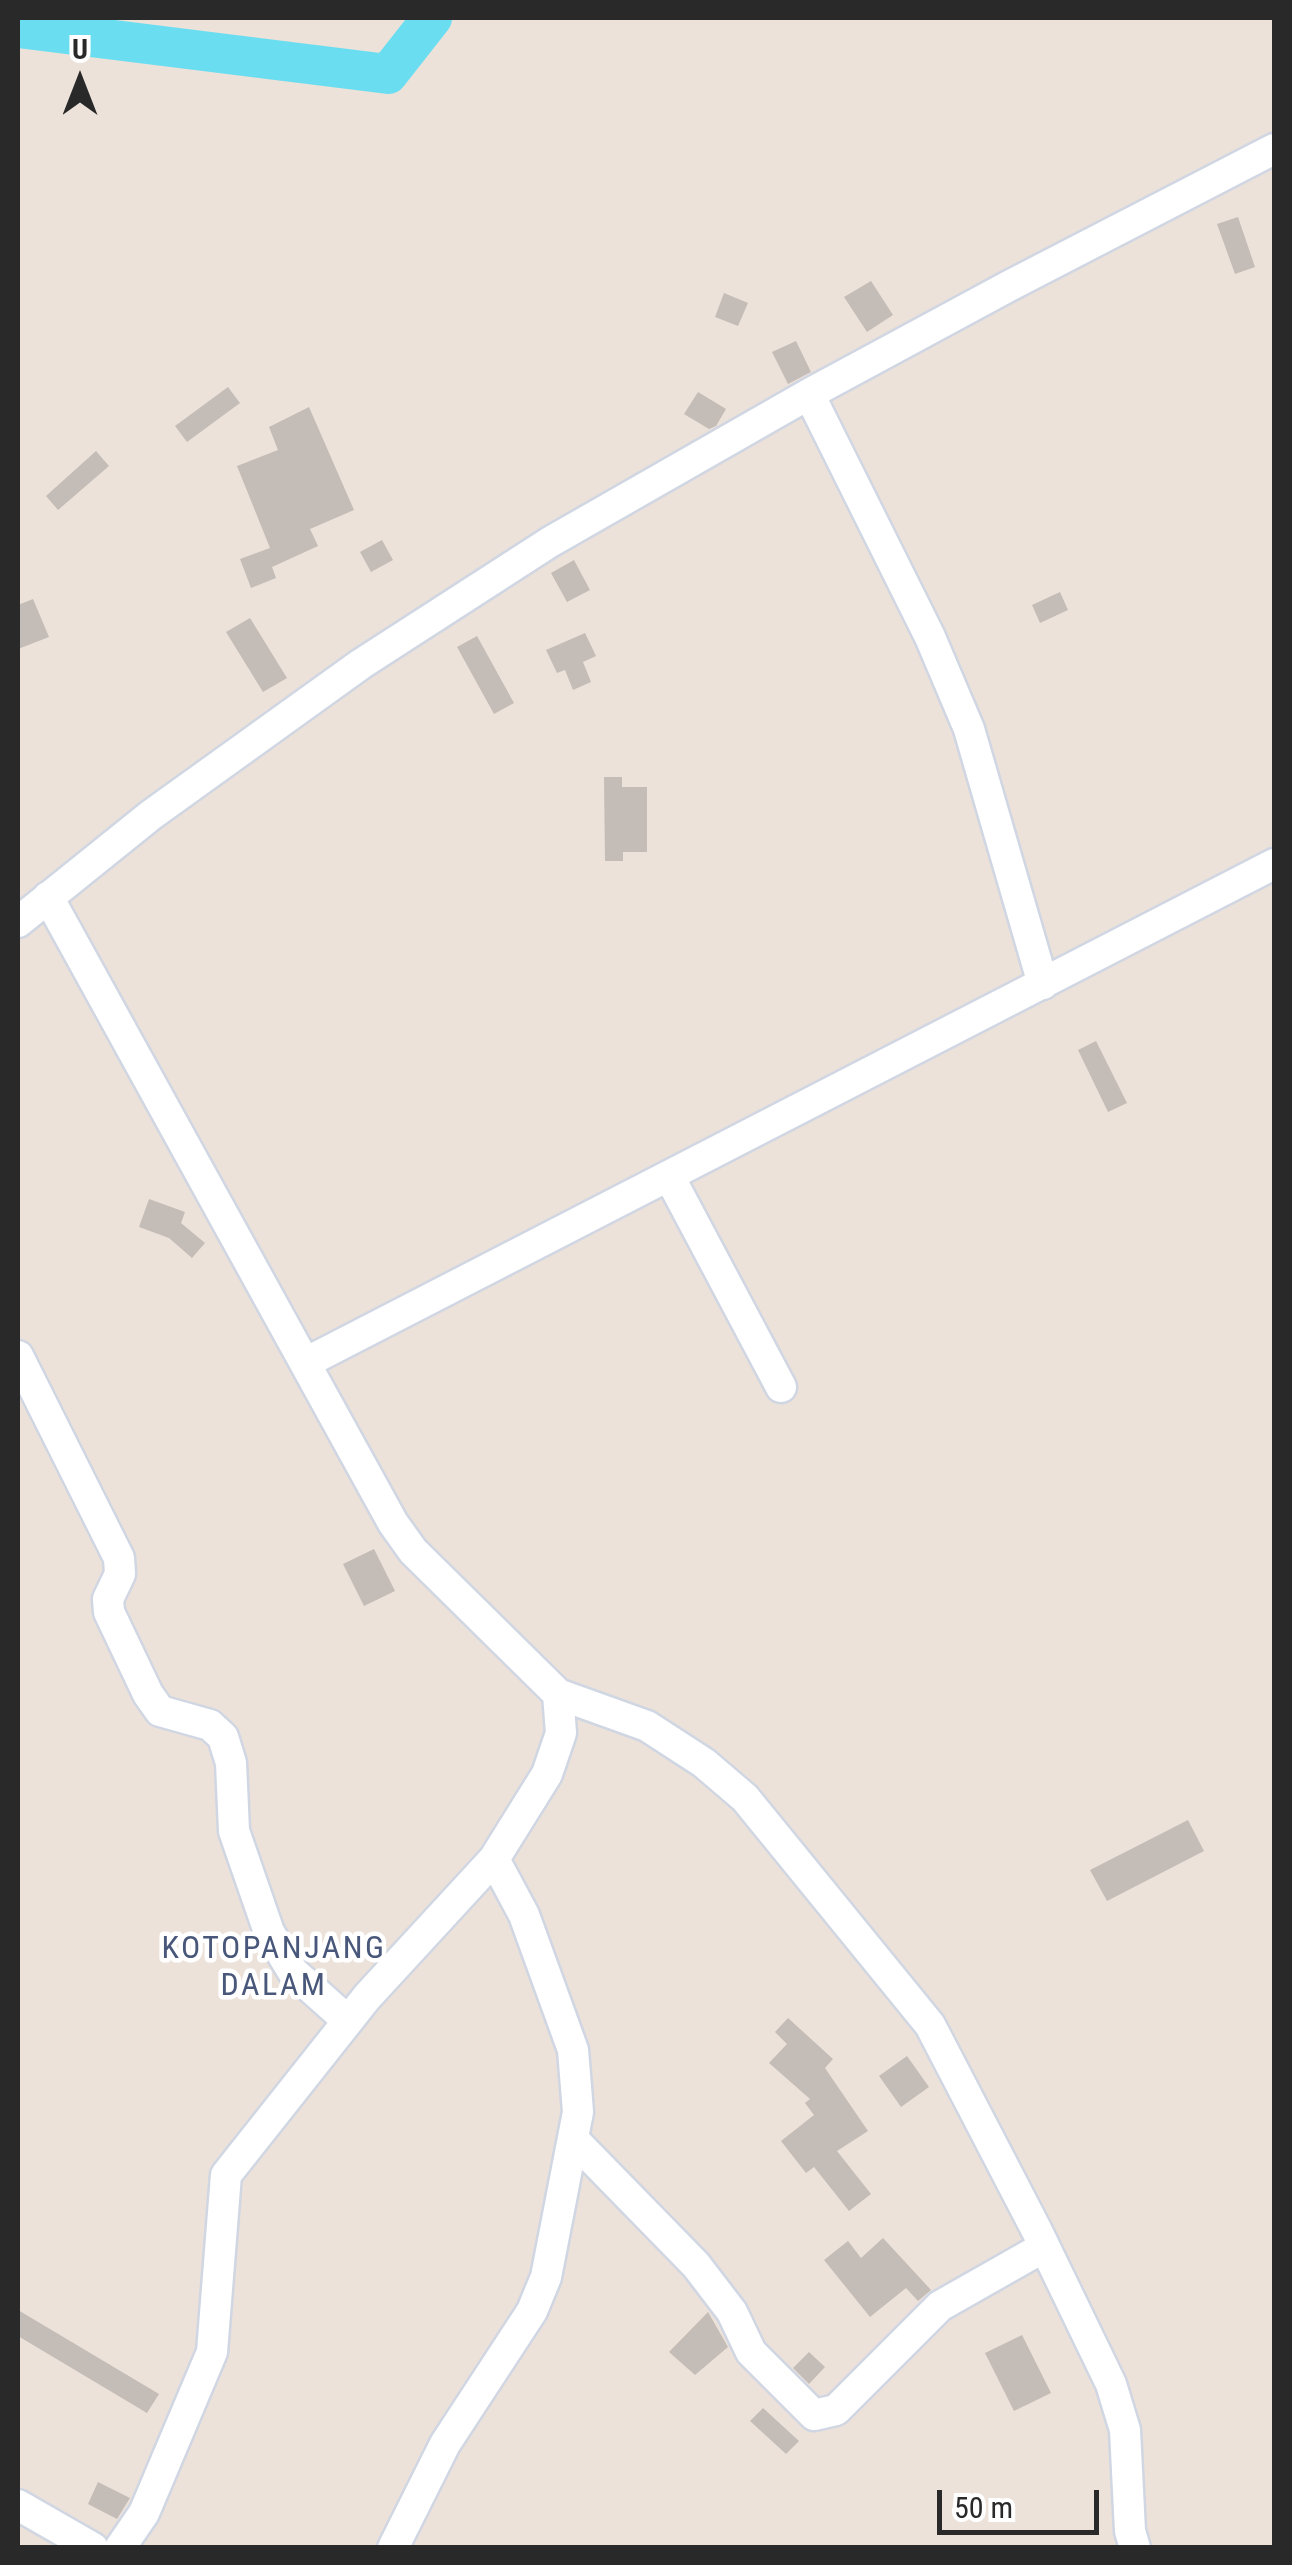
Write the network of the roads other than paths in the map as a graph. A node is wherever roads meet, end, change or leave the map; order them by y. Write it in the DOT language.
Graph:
graph roads {
  1 [pos="1274,149"];
  2 [pos="809,394"];
  3 [pos="1274,864"];
  4 [pos="48,897"];
  5 [pos="18,922"];
  6 [pos="1043,984"];
  7 [pos="669,1176"];
  8 [pos="305,1363"];
  9 [pos="20,1367"];
  10 [pos="781,1388"];
  11 [pos="558,1694"];
  12 [pos="494,1859"];
  13 [pos="348,2021"];
  14 [pos="573,2139"];
  15 [pos="1044,2246"];
  16 [pos="18,2505"];
  17 [pos="93,2548"];
  18 [pos="120,2548"];
  19 [pos="393,2548"];
  20 [pos="1134,2548"];
  1 -- 2 [label="street"];
  2 -- 4 [label="street"];
  2 -- 6 [label="street"];
  3 -- 6 [label="street"];
  4 -- 5 [label="street"];
  4 -- 8 [label="street"];
  6 -- 7 [label="street"];
  7 -- 8 [label="street"];
  7 -- 10 [label="street"];
  8 -- 11 [label="street"];
  9 -- 13 [label="street"];
  11 -- 12 [label="street"];
  11 -- 15 [label="street"];
  12 -- 13 [label="street"];
  12 -- 14 [label="street"];
  13 -- 18 [label="street"];
  14 -- 15 [label="street"];
  14 -- 19 [label="street"];
  15 -- 20 [label="street"];
  16 -- 17 [label="street"];
}
